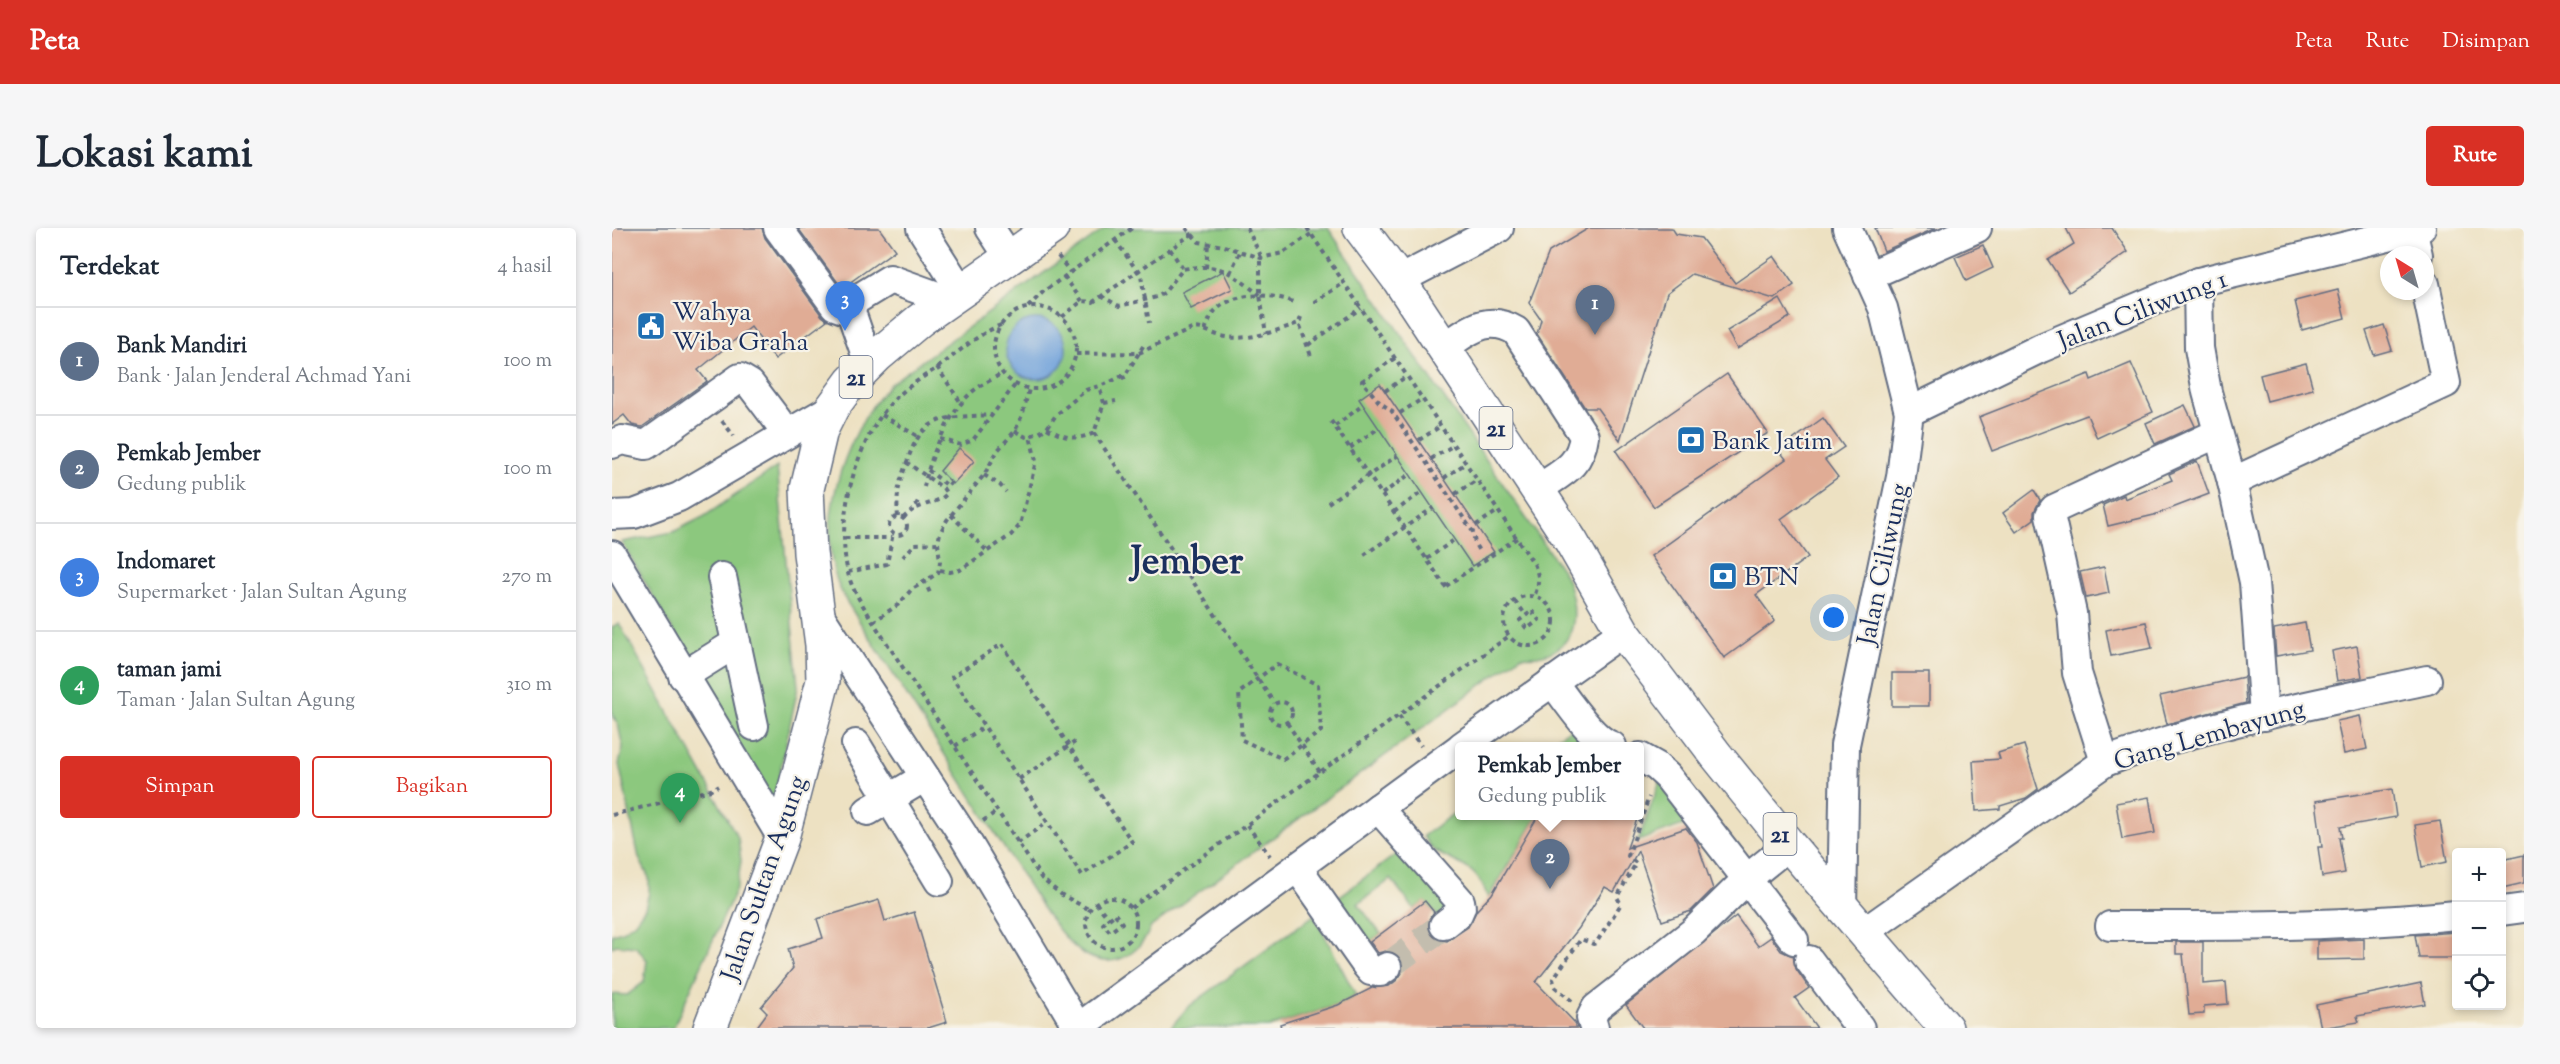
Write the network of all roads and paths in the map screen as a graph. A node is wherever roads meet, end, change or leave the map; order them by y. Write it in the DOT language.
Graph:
graph roads {
  1 [pos="778,228"];
  2 [pos="921,228"];
  3 [pos="990,228"];
  4 [pos="1052,228"];
  5 [pos="1132,228"];
  6 [pos="1186,228"];
  7 [pos="1246,228"];
  8 [pos="1307,228"];
  9 [pos="1360,228"];
  10 [pos="1499,228"];
  11 [pos="1847,228"];
  12 [pos="1977,228"];
  13 [pos="1193,233"];
  14 [pos="1311,234"];
  15 [pos="2417,237"];
  16 [pos="1115,240"];
  17 [pos="1208,244"];
  18 [pos="1170,249"];
  19 [pos="1240,252"];
  20 [pos="1009,257"];
  21 [pos="1261,258"];
  22 [pos="1206,268"];
  23 [pos="1183,269"];
  24 [pos="1139,271"];
  25 [pos="1230,273"];
  26 [pos="1065,276"];
  27 [pos="1869,276"];
  28 [pos="1398,280"];
  29 [pos="2198,282"];
  30 [pos="1344,283"];
  31 [pos="955,295"];
  32 [pos="1260,295"];
  33 [pos="1101,296"];
  34 [pos="1147,300"];
  35 [pos="2428,300"];
  36 [pos="1082,302"];
  37 [pos="1314,302"];
  38 [pos="1296,303"];
  39 [pos="1028,308"];
  40 [pos="1361,308"];
  41 [pos="851,312"];
  42 [pos="1062,317"];
  43 [pos="1301,317"];
  44 [pos="1149,323"];
  45 [pos="1299,323"];
  46 [pos="1001,325"];
  47 [pos="1205,330"];
  48 [pos="1266,334"];
  49 [pos="1145,343"];
  50 [pos="1308,345"];
  51 [pos="1443,348"];
  52 [pos="1139,353"];
  53 [pos="1076,354"];
  54 [pos="1311,357"];
  55 [pos="1395,358"];
  56 [pos="869,364"];
  57 [pos="938,368"];
  58 [pos="1002,373"];
  59 [pos="1123,376"];
  60 [pos="1407,376"];
  61 [pos="1126,383"];
  62 [pos="1015,384"];
  63 [pos="1099,386"];
  64 [pos="1029,389"];
  65 [pos="1385,390"];
  66 [pos="1422,399"];
  67 [pos="707,401"];
  68 [pos="1116,401"];
  69 [pos="961,403"];
  70 [pos="1104,403"];
  71 [pos="1364,405"];
  72 [pos="832,408"];
  73 [pos="1908,412"];
  74 [pos="1400,413"];
  75 [pos="992,415"];
  76 [pos="882,416"];
  77 [pos="952,418"];
  78 [pos="1331,421"];
  79 [pos="1335,426"];
  80 [pos="1441,426"];
  81 [pos="1047,428"];
  82 [pos="1378,428"];
  83 [pos="1015,431"];
  84 [pos="788,433"];
  85 [pos="1094,433"];
  86 [pos="2218,433"];
  87 [pos="917,436"];
  88 [pos="1030,436"];
  89 [pos="940,439"];
  90 [pos="1419,440"];
  91 [pos="612,444"];
  92 [pos="1454,445"];
  93 [pos="1350,448"];
  94 [pos="749,456"];
  95 [pos="1397,456"];
  96 [pos="1431,459"];
  97 [pos="906,462"];
  98 [pos="1466,463"];
  99 [pos="927,472"];
  100 [pos="1410,474"];
  101 [pos="984,475"];
  102 [pos="1369,475"];
  103 [pos="1444,478"];
  104 [pos="1477,480"];
  105 [pos="951,482"];
  106 [pos="2232,482"];
  107 [pos="924,486"];
  108 [pos="1538,489"];
  109 [pos="1006,492"];
  110 [pos="1422,492"];
  111 [pos="1382,494"];
  112 [pos="1455,494"];
  113 [pos="918,501"];
  114 [pos="1329,503"];
  115 [pos="1433,508"];
  116 [pos="914,509"];
  117 [pos="1498,511"];
  118 [pos="1394,512"];
  119 [pos="612,515"];
  120 [pos="951,515"];
  121 [pos="900,517"];
  122 [pos="1476,525"];
  123 [pos="1405,528"];
  124 [pos="892,536"];
  125 [pos="845,538"];
  126 [pos="1517,538"];
  127 [pos="1454,540"];
  128 [pos="938,543"];
  129 [pos="988,552"];
  130 [pos="1480,554"];
  131 [pos="612,555"];
  132 [pos="1365,555"];
  133 [pos="903,557"];
  134 [pos="1427,559"];
  135 [pos="940,570"];
  136 [pos="848,572"];
  137 [pos="722,577"];
  138 [pos="924,580"];
  139 [pos="931,595"];
  140 [pos="1534,597"];
  141 [pos="1515,601"];
  142 [pos="817,611"];
  143 [pos="1526,615"];
  144 [pos="873,622"];
  145 [pos="1623,632"];
  146 [pos="1509,636"];
  147 [pos="736,643"];
  148 [pos="683,675"];
  149 [pos="1258,679"];
  150 [pos="2427,680"];
  151 [pos="1552,681"];
  152 [pos="1041,689"];
  153 [pos="1035,694"];
  154 [pos="1274,704"];
  155 [pos="1399,716"];
  156 [pos="2264,716"];
  157 [pos="1287,723"];
  158 [pos="754,726"];
  159 [pos="985,726"];
  160 [pos="1075,742"];
  161 [pos="1468,742"];
  162 [pos="1603,742"];
  163 [pos="1418,743"];
  164 [pos="856,744"];
  165 [pos="1303,745"];
  166 [pos="955,746"];
  167 [pos="1069,746"];
  168 [pos="1455,751"];
  169 [pos="2105,762"];
  170 [pos="1650,763"];
  171 [pos="1320,772"];
  172 [pos="925,777"];
  173 [pos="1019,779"];
  174 [pos="718,786"];
  175 [pos="1106,787"];
  176 [pos="1644,788"];
  177 [pos="1099,791"];
  178 [pos="878,806"];
  179 [pos="1378,808"];
  180 [pos="612,815"];
  181 [pos="1637,820"];
  182 [pos="1047,822"];
  183 [pos="1247,825"];
  184 [pos="782,838"];
  185 [pos="1018,843"];
  186 [pos="1789,845"];
  187 [pos="1267,852"];
  188 [pos="1297,867"];
  189 [pos="1748,878"];
  190 [pos="939,881"];
  191 [pos="1096,903"];
  192 [pos="1131,908"];
  193 [pos="2524,908"];
  194 [pos="1090,910"];
  195 [pos="2506,910"];
  196 [pos="2452,916"];
  197 [pos="1109,919"];
  198 [pos="1853,921"];
  199 [pos="1444,925"];
  200 [pos="2110,926"];
  201 [pos="1387,967"];
  202 [pos="1593,1023"];
  203 [pos="1934,1024"];
  204 [pos="710,1028"];
  205 [pos="1078,1028"];
  206 [pos="1860,1028"];
  1 -- 41 [label="street"];
  2 -- 31 [label="street"];
  3 -- 20 [label="street"];
  4 -- 20 [label="highway, Jalan Sultan Agung / 21"];
  5 -- 16 [label="path"];
  6 -- 13 [label="path"];
  7 -- 21 [label="path"];
  8 -- 14 [label="path"];
  9 -- 28 [label="highway, 21"];
  10 -- 28 [label="street"];
  11 -- 27 [label="street, Jalan Ciliwung"];
  12 -- 27 [label="street"];
  13 -- 17 [label="path"];
  13 -- 18 [label="path"];
  14 -- 21 [label="path"];
  14 -- 30 [label="path"];
  15 -- 29 [label="street, Jalan Ciliwung 1"];
  16 -- 24 [label="path"];
  16 -- 26 [label="path"];
  17 -- 19 [label="path"];
  17 -- 22 [label="path"];
  18 -- 23 [label="path"];
  18 -- 24 [label="path"];
  19 -- 21 [label="path"];
  19 -- 25 [label="path"];
  20 -- 31 [label="highway, Jalan Sultan Agung / 21"];
  21 -- 32 [label="path"];
  22 -- 23 [label="path"];
  22 -- 25 [label="path"];
  23 -- 34 [label="path"];
  24 -- 33 [label="path"];
  24 -- 34 [label="path"];
  25 -- 32 [label="path"];
  26 -- 36 [label="path"];
  26 -- 39 [label="path"];
  27 -- 73 [label="street, Jalan Ciliwung"];
  28 -- 51 [label="highway, 21"];
  29 -- 73 [label="street, Jalan Ciliwung 1"];
  29 -- 86 [label="street"];
  30 -- 37 [label="path"];
  30 -- 40 [label="path"];
  31 -- 41 [label="street"];
  31 -- 56 [label="highway, Jalan Sultan Agung / 21"];
  32 -- 38 [label="path"];
  32 -- 47 [label="path"];
  32 -- 48 [label="path"];
  33 -- 34 [label="path"];
  33 -- 36 [label="path"];
  34 -- 44 [label="path"];
  35 -- 106 [label="street"];
  36 -- 42 [label="path"];
  39 -- 42 [label="path"];
  39 -- 46 [label="path"];
  40 -- 50 [label="path"];
  40 -- 55 [label="path"];
  41 -- 56 [label="street"];
  42 -- 53 [label="path"];
  43 -- 45 [label="path"];
  45 -- 48 [label="path"];
  45 -- 50 [label="path"];
  46 -- 57 [label="path"];
  46 -- 58 [label="path"];
  47 -- 48 [label="path"];
  47 -- 52 [label="path"];
  49 -- 52 [label="path"];
  50 -- 54 [label="path"];
  51 -- 108 [label="highway, 21"];
  51 -- 108 [label="street"];
  52 -- 53 [label="path"];
  52 -- 59 [label="path"];
  53 -- 64 [label="path"];
  55 -- 60 [label="path"];
  55 -- 130 [label="path"];
  56 -- 72 [label="highway, Jalan Sultan Agung / 21"];
  57 -- 69 [label="path"];
  57 -- 76 [label="path"];
  58 -- 62 [label="path"];
  58 -- 69 [label="path"];
  59 -- 61 [label="path"];
  59 -- 63 [label="path"];
  60 -- 65 [label="path"];
  60 -- 66 [label="path"];
  62 -- 64 [label="path"];
  62 -- 75 [label="path"];
  63 -- 70 [label="path"];
  63 -- 81 [label="path"];
  64 -- 83 [label="path"];
  66 -- 74 [label="path"];
  66 -- 80 [label="path"];
  67 -- 84 [label="street"];
  67 -- 91 [label="street"];
  67 -- 94 [label="path"];
  68 -- 70 [label="path"];
  69 -- 77 [label="path"];
  70 -- 85 [label="path"];
  71 -- 79 [label="path"];
  72 -- 84 [label="street"];
  72 -- 142 [label="highway, Jalan Sultan Agung / 21"];
  73 -- 198 [label="street, Jalan Ciliwung"];
  75 -- 77 [label="path"];
  75 -- 89 [label="path"];
  76 -- 87 [label="path"];
  76 -- 125 [label="path"];
  77 -- 87 [label="path"];
  77 -- 89 [label="path"];
  78 -- 79 [label="path"];
  79 -- 93 [label="path"];
  80 -- 90 [label="path"];
  80 -- 92 [label="path"];
  81 -- 85 [label="path"];
  81 -- 88 [label="path"];
  82 -- 93 [label="path"];
  83 -- 88 [label="path"];
  83 -- 101 [label="path"];
  84 -- 94 [label="street"];
  85 -- 149 [label="path"];
  86 -- 106 [label="street"];
  86 -- 169 [label="street"];
  87 -- 97 [label="path"];
  88 -- 129 [label="path"];
  89 -- 99 [label="path"];
  92 -- 96 [label="path"];
  92 -- 98 [label="path"];
  93 -- 102 [label="path"];
  94 -- 119 [label="street"];
  95 -- 102 [label="path"];
  97 -- 99 [label="path"];
  97 -- 121 [label="path"];
  98 -- 103 [label="path"];
  98 -- 104 [label="path"];
  99 -- 105 [label="path"];
  99 -- 107 [label="path"];
  99 -- 116 [label="path"];
  100 -- 111 [label="path"];
  101 -- 109 [label="path"];
  101 -- 120 [label="path"];
  102 -- 111 [label="path"];
  102 -- 114 [label="path"];
  104 -- 112 [label="path"];
  104 -- 117 [label="path"];
  106 -- 156 [label="street"];
  108 -- 145 [label="highway, 21"];
  110 -- 118 [label="path"];
  111 -- 118 [label="path"];
  113 -- 116 [label="path"];
  115 -- 123 [label="path"];
  116 -- 121 [label="path"];
  117 -- 122 [label="path"];
  117 -- 126 [label="path"];
  118 -- 123 [label="path"];
  120 -- 128 [label="path"];
  120 -- 129 [label="path"];
  121 -- 124 [label="path"];
  121 -- 124 [label="path"];
  123 -- 132 [label="path"];
  123 -- 134 [label="path"];
  124 -- 125 [label="path"];
  124 -- 136 [label="path"];
  125 -- 136 [label="path"];
  126 -- 134 [label="path"];
  126 -- 140 [label="path"];
  127 -- 134 [label="path"];
  128 -- 133 [label="path"];
  128 -- 135 [label="path"];
  129 -- 135 [label="path"];
  131 -- 148 [label="street"];
  135 -- 138 [label="path"];
  136 -- 144 [label="path"];
  137 -- 147 [label="street"];
  138 -- 139 [label="path"];
  138 -- 144 [label="path"];
  140 -- 141 [label="path"];
  140 -- 146 [label="path"];
  141 -- 143 [label="path"];
  141 -- 146 [label="path"];
  142 -- 172 [label="street"];
  142 -- 184 [label="highway, Jalan Sultan Agung / 21"];
  143 -- 143 [label="path"];
  144 -- 166 [label="path"];
  145 -- 151 [label="street"];
  145 -- 186 [label="highway, 21"];
  146 -- 155 [label="path"];
  147 -- 148 [label="street"];
  147 -- 158 [label="street"];
  148 -- 184 [label="street"];
  149 -- 154 [label="path"];
  149 -- 165 [label="path"];
  149 -- 165 [label="path"];
  150 -- 156 [label="street, Gang Lembayung"];
  151 -- 161 [label="street"];
  151 -- 162 [label="street"];
  152 -- 153 [label="path"];
  153 -- 159 [label="path"];
  153 -- 167 [label="path"];
  154 -- 157 [label="path"];
  154 -- 157 [label="path"];
  155 -- 163 [label="path"];
  155 -- 171 [label="path"];
  156 -- 169 [label="street, Gang Lembayung"];
  157 -- 165 [label="path"];
  159 -- 166 [label="path"];
  159 -- 173 [label="path"];
  160 -- 167 [label="path"];
  164 -- 178 [label="street"];
  165 -- 171 [label="path"];
  166 -- 185 [label="path"];
  167 -- 173 [label="path"];
  167 -- 177 [label="path"];
  168 -- 179 [label="street"];
  169 -- 198 [label="street, Gang Lembayung"];
  170 -- 176 [label="path"];
  170 -- 189 [label="street"];
  171 -- 183 [label="path"];
  172 -- 178 [label="street"];
  172 -- 205 [label="street"];
  173 -- 182 [label="path"];
  174 -- 180 [label="path"];
  175 -- 177 [label="path"];
  177 -- 182 [label="path"];
  178 -- 190 [label="street"];
  179 -- 188 [label="street"];
  179 -- 199 [label="street"];
  181 -- 202 [label="path"];
  182 -- 185 [label="path"];
  183 -- 187 [label="path"];
  183 -- 192 [label="path"];
  184 -- 204 [label="highway, Jalan Sultan Agung / 21"];
  185 -- 194 [label="path"];
  186 -- 189 [label="street"];
  186 -- 198 [label="highway, 21"];
  188 -- 201 [label="street"];
  188 -- 205 [label="street"];
  189 -- 202 [label="street"];
  189 -- 206 [label="street"];
  191 -- 192 [label="path"];
  191 -- 194 [label="path"];
  191 -- 197 [label="path"];
  192 -- 194 [label="path"];
  193 -- 195 [label="street"];
  196 -- 200 [label="street"];
  197 -- 197 [label="path"];
  198 -- 203 [label="highway, 21"];
}
